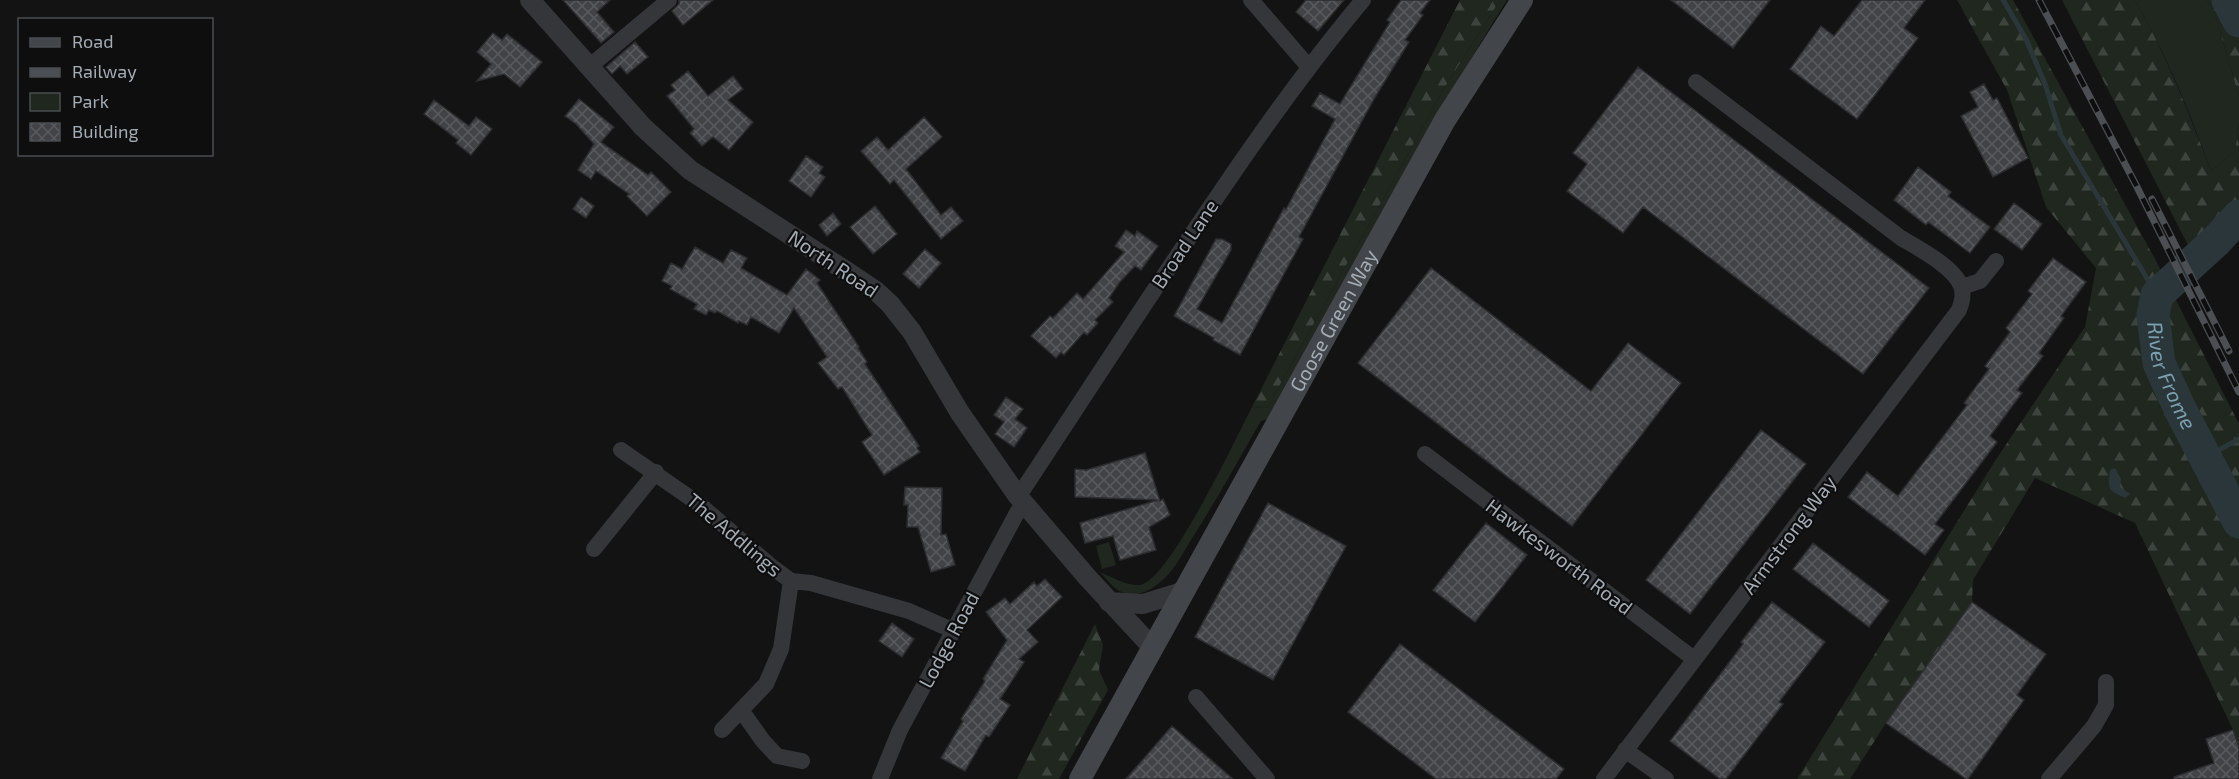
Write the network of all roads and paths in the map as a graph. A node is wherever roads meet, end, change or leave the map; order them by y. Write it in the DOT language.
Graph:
graph roads {
  1 [pos="530,0"];
  2 [pos="669,0"];
  3 [pos="1251,0"];
  4 [pos="1363,0"];
  5 [pos="1522,0"];
  6 [pos="1308,66"];
  7 [pos="589,67"];
  8 [pos="1696,82"];
  9 [pos="1996,261"];
  10 [pos="1962,288"];
  11 [pos="621,450"];
  12 [pos="1425,454"];
  13 [pos="656,472"];
  14 [pos="1021,500"];
  15 [pos="594,549"];
  16 [pos="791,581"];
  17 [pos="1185,591"];
  18 [pos="1110,602"];
  19 [pos="954,631"];
  20 [pos="1152,647"];
  21 [pos="1694,659"];
  22 [pos="2106,682"];
  23 [pos="1196,697"];
  24 [pos="741,710"];
  25 [pos="722,729"];
  26 [pos="1625,750"];
  27 [pos="802,761"];
  28 [pos="880,779"];
  29 [pos="1080,779"];
  30 [pos="1267,779"];
  31 [pos="1604,779"];
  32 [pos="1666,779"];
  33 [pos="2049,779"];
  1 -- 7 [label="street, North Road"];
  2 -- 7 [label="street"];
  3 -- 6 [label="street"];
  4 -- 6 [label="street, Broad Lane"];
  5 -- 17 [label="main road, Goose Green Way"];
  6 -- 14 [label="street, Broad Lane"];
  7 -- 14 [label="street, North Road"];
  8 -- 10 [label="street"];
  9 -- 10 [label="street"];
  10 -- 21 [label="street, Armstrong Way"];
  11 -- 13 [label="street, The Addlings"];
  12 -- 21 [label="street, Hawkesworth Road"];
  13 -- 15 [label="street"];
  13 -- 16 [label="street, The Addlings"];
  14 -- 18 [label="street, North Road"];
  14 -- 19 [label="street, Lodge Road"];
  16 -- 19 [label="street, The Addlings"];
  16 -- 24 [label="street"];
  17 -- 18 [label="street"];
  17 -- 20 [label="main road, Goose Green Way"];
  18 -- 20 [label="street, North Road"];
  19 -- 28 [label="street, Lodge Road"];
  20 -- 29 [label="main road, Goose Green Way"];
  21 -- 26 [label="street, Armstrong Way"];
  22 -- 33 [label="street"];
  23 -- 30 [label="street"];
  24 -- 25 [label="street"];
  24 -- 27 [label="street"];
  26 -- 31 [label="street, Armstrong Way"];
  26 -- 32 [label="street"];
}
